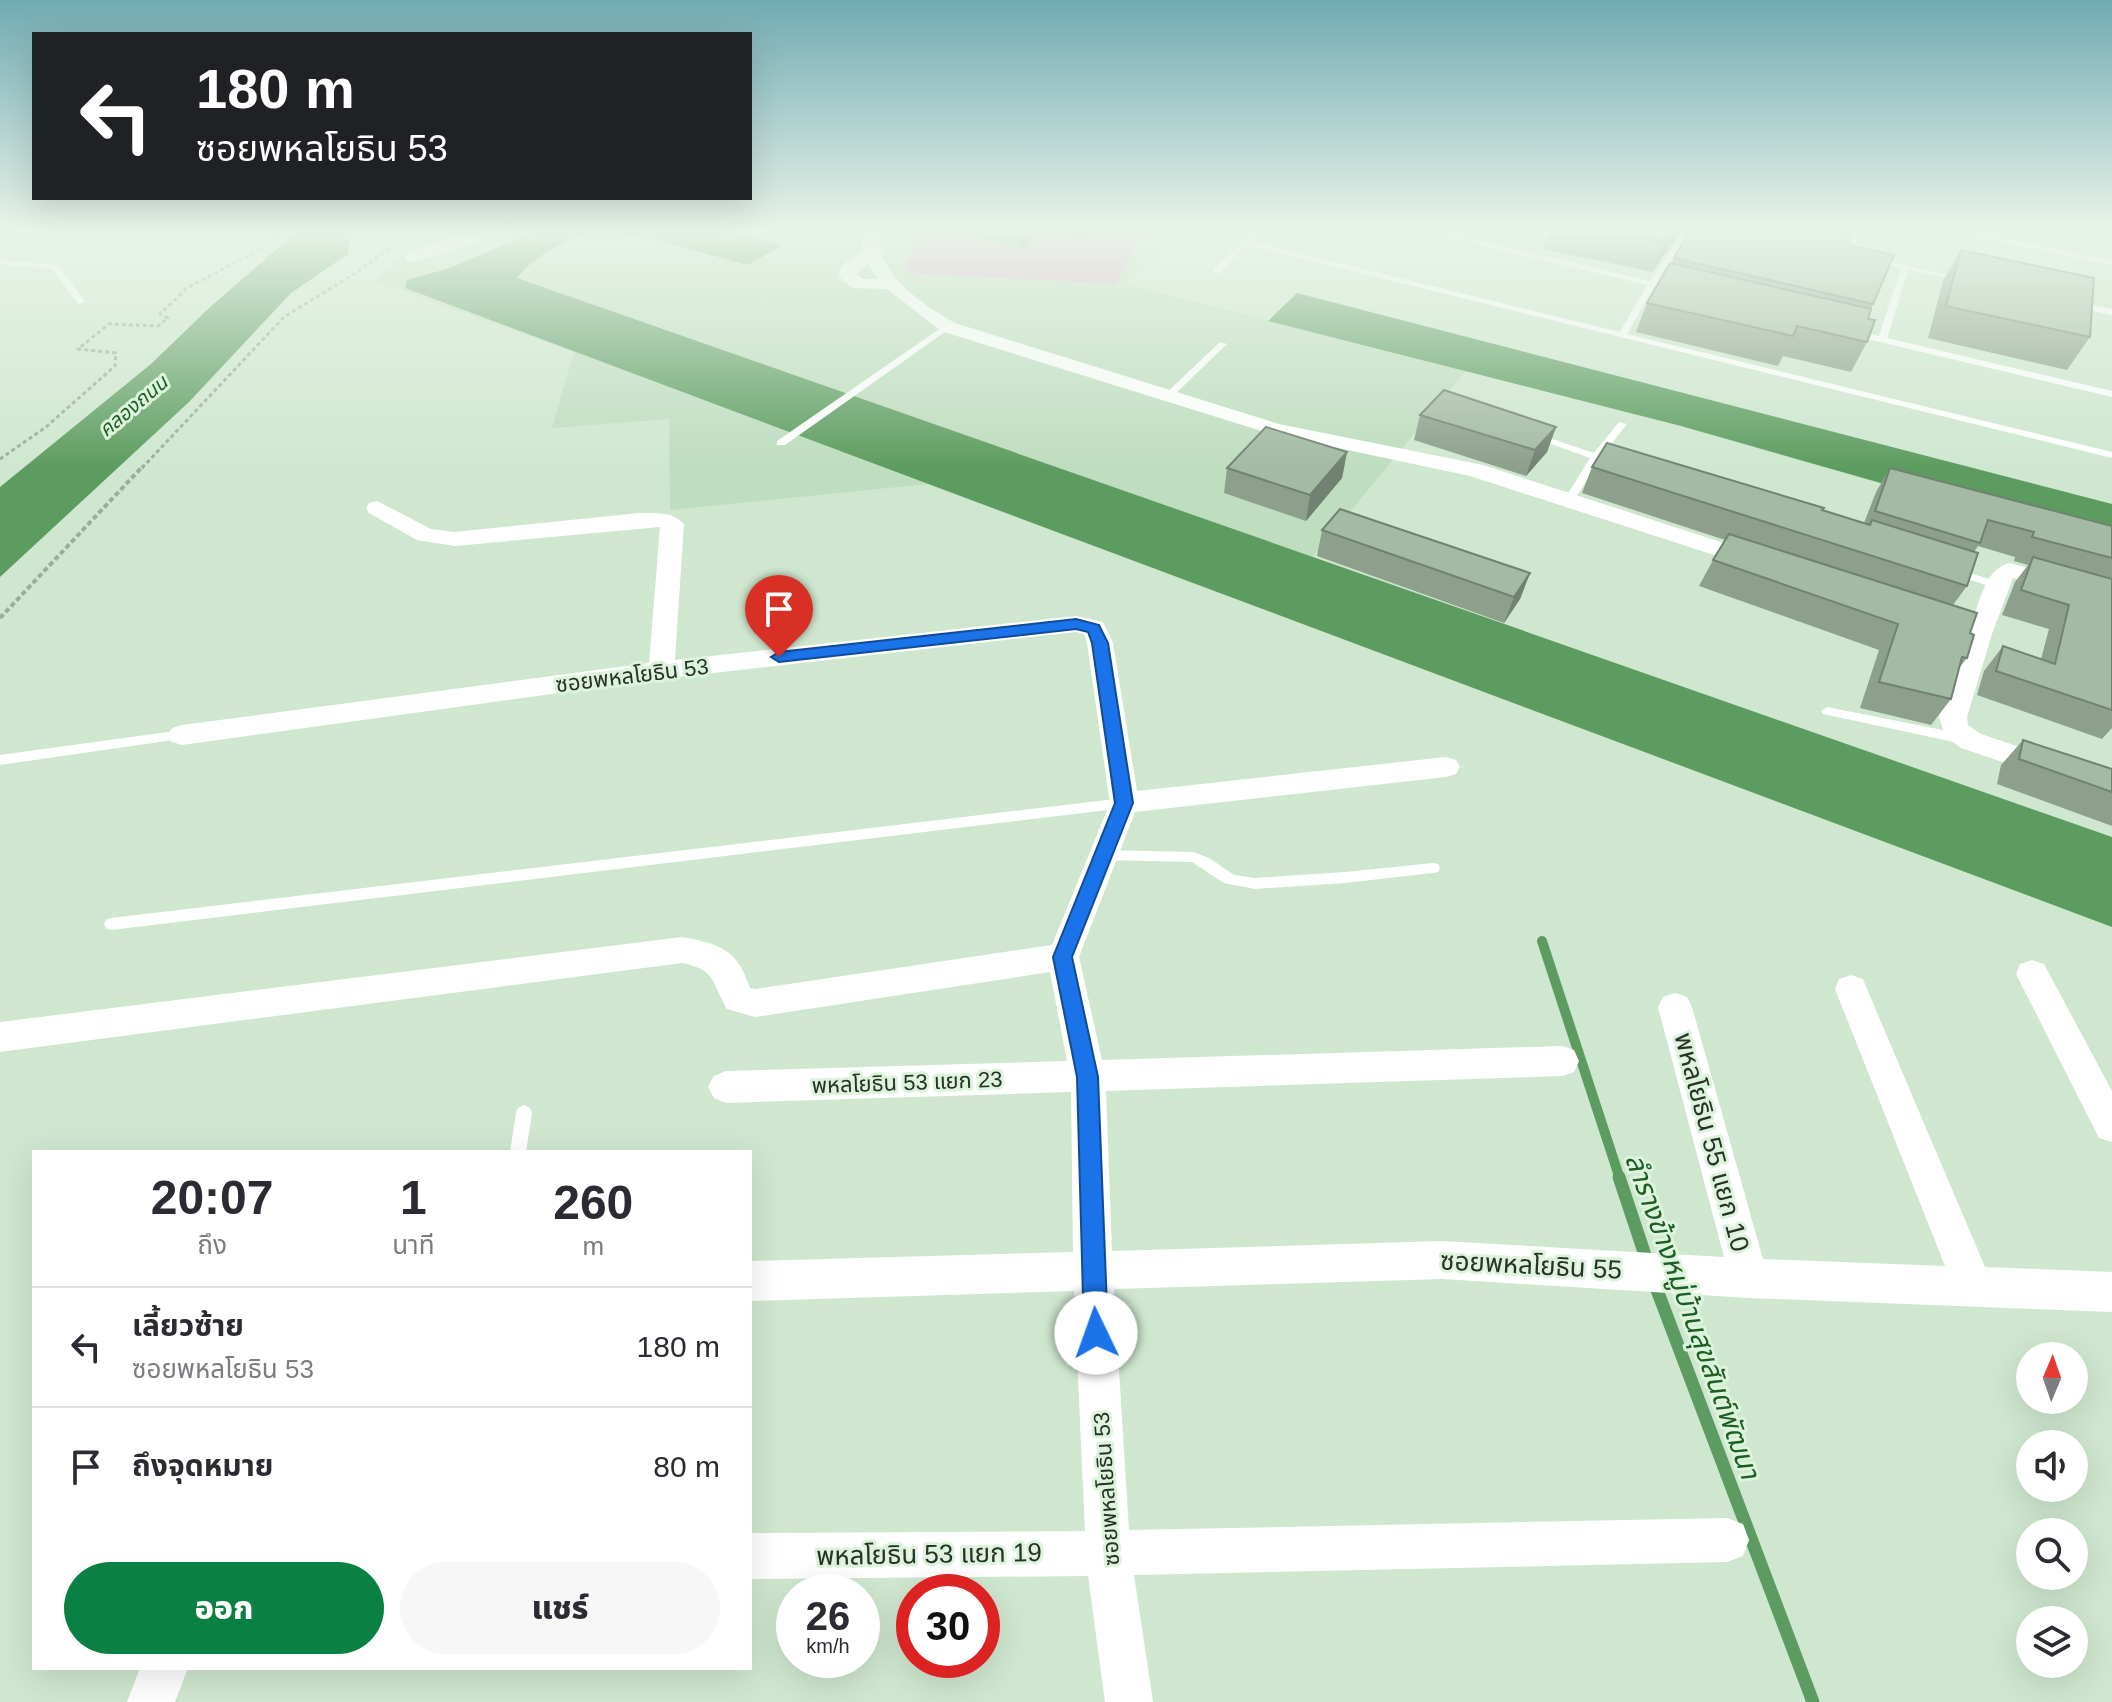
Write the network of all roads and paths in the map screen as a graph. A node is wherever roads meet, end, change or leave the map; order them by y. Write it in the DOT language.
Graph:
graph roads {
  1 [pos="165,309"];
  2 [pos="296,309"];
  3 [pos="921,309"];
  4 [pos="1518,309"];
  5 [pos="1637,309"];
  6 [pos="1892,309"];
  7 [pos="948,327"];
  8 [pos="1836,328"];
  9 [pos="1622,335"];
  10 [pos="1882,340"];
  11 [pos="1223,344"];
  12 [pos="2112,394"];
  13 [pos="1168,396"];
  14 [pos="1622,424"];
  15 [pos="1521,432"];
  16 [pos="781,443"];
  17 [pos="2112,455"];
  18 [pos="1596,457"];
  19 [pos="0,459"];
  20 [pos="1626,466"];
  21 [pos="1569,500"];
  22 [pos="377,508"];
  23 [pos="1939,566"];
  24 [pos="1782,570"];
  25 [pos="1998,585"];
  26 [pos="2112,598"];
  27 [pos="1903,609"];
  28 [pos="0,618"];
  29 [pos="1979,634"];
  30 [pos="661,670"];
  31 [pos="1827,711"];
  32 [pos="182,735"];
  33 [pos="1971,741"];
  34 [pos="0,760"];
  35 [pos="1446,767"];
  36 [pos="2112,789"];
  37 [pos="1124,803"];
  38 [pos="1104,855"];
  39 [pos="1433,868"];
  40 [pos="111,924"];
  41 [pos="1063,957"];
  42 [pos="2032,974"];
  43 [pos="1851,989"];
  44 [pos="1675,1007"];
  45 [pos="0,1037"];
  46 [pos="1562,1061"];
  47 [pos="1088,1077"];
  48 [pos="726,1087"];
  49 [pos="524,1113"];
  50 [pos="2112,1126"];
  51 [pos="518,1150"];
  52 [pos="1093,1271"];
  53 [pos="1749,1278"];
  54 [pos="752,1281"];
  55 [pos="1973,1286"];
  56 [pos="2112,1292"];
  57 [pos="1727,1540"];
  58 [pos="1108,1553"];
  59 [pos="752,1556"];
  60 [pos="163,1670"];
  61 [pos="151,1702"];
  62 [pos="1129,1702"];
  1 -- 19 [label="path"];
  2 -- 28 [label="path"];
  3 -- 7 [label="street"];
  4 -- 9 [label="lane"];
  5 -- 9 [label="lane"];
  6 -- 10 [label="lane"];
  7 -- 13 [label="street"];
  7 -- 16 [label="lane"];
  8 -- 10 [label="lane"];
  9 -- 17 [label="lane"];
  10 -- 12 [label="lane"];
  11 -- 13 [label="lane"];
  13 -- 21 [label="street"];
  14 -- 18 [label="lane"];
  15 -- 18 [label="lane"];
  18 -- 20 [label="lane"];
  18 -- 21 [label="lane"];
  21 -- 24 [label="street"];
  22 -- 30 [label="street"];
  23 -- 25 [label="lane"];
  25 -- 26 [label="street"];
  25 -- 29 [label="street"];
  27 -- 29 [label="street"];
  29 -- 33 [label="street"];
  30 -- 32 [label="street, ซอยพหลโยธิน 53"];
  30 -- 37 [label="street, ซอยพหลโยธิน 53"];
  31 -- 33 [label="lane"];
  32 -- 34 [label="lane"];
  33 -- 36 [label="street"];
  35 -- 37 [label="street"];
  37 -- 38 [label="street, ซอยพหลโยธิน 53"];
  37 -- 40 [label="lane"];
  38 -- 39 [label="lane"];
  38 -- 41 [label="street, ซอยพหลโยธิน 53"];
  41 -- 45 [label="street"];
  41 -- 47 [label="street, ซอยพหลโยธิน 53"];
  42 -- 50 [label="street"];
  43 -- 55 [label="street"];
  44 -- 53 [label="street, พหลโยธิน 55 แยก 10"];
  46 -- 47 [label="street, พหลโยธิน 53 แยก 23"];
  47 -- 48 [label="street, พหลโยธิน 53 แยก 23"];
  47 -- 52 [label="street, ซอยพหลโยธิน 53"];
  49 -- 51 [label="lane"];
  52 -- 53 [label="street, ซอยพหลโยธิน 55"];
  52 -- 54 [label="street, ซอยพหลโยธิน 55"];
  52 -- 58 [label="street, ซอยพหลโยธิน 53"];
  53 -- 55 [label="street, ซอยพหลโยธิน 55"];
  55 -- 56 [label="street, ซอยพหลโยธิน 55"];
  57 -- 58 [label="street, พหลโยธิน 53 แยก 19"];
  58 -- 59 [label="street, พหลโยธิน 53 แยก 19"];
  58 -- 62 [label="street, ซอยพหลโยธิน 53"];
  60 -- 61 [label="street"];
}
